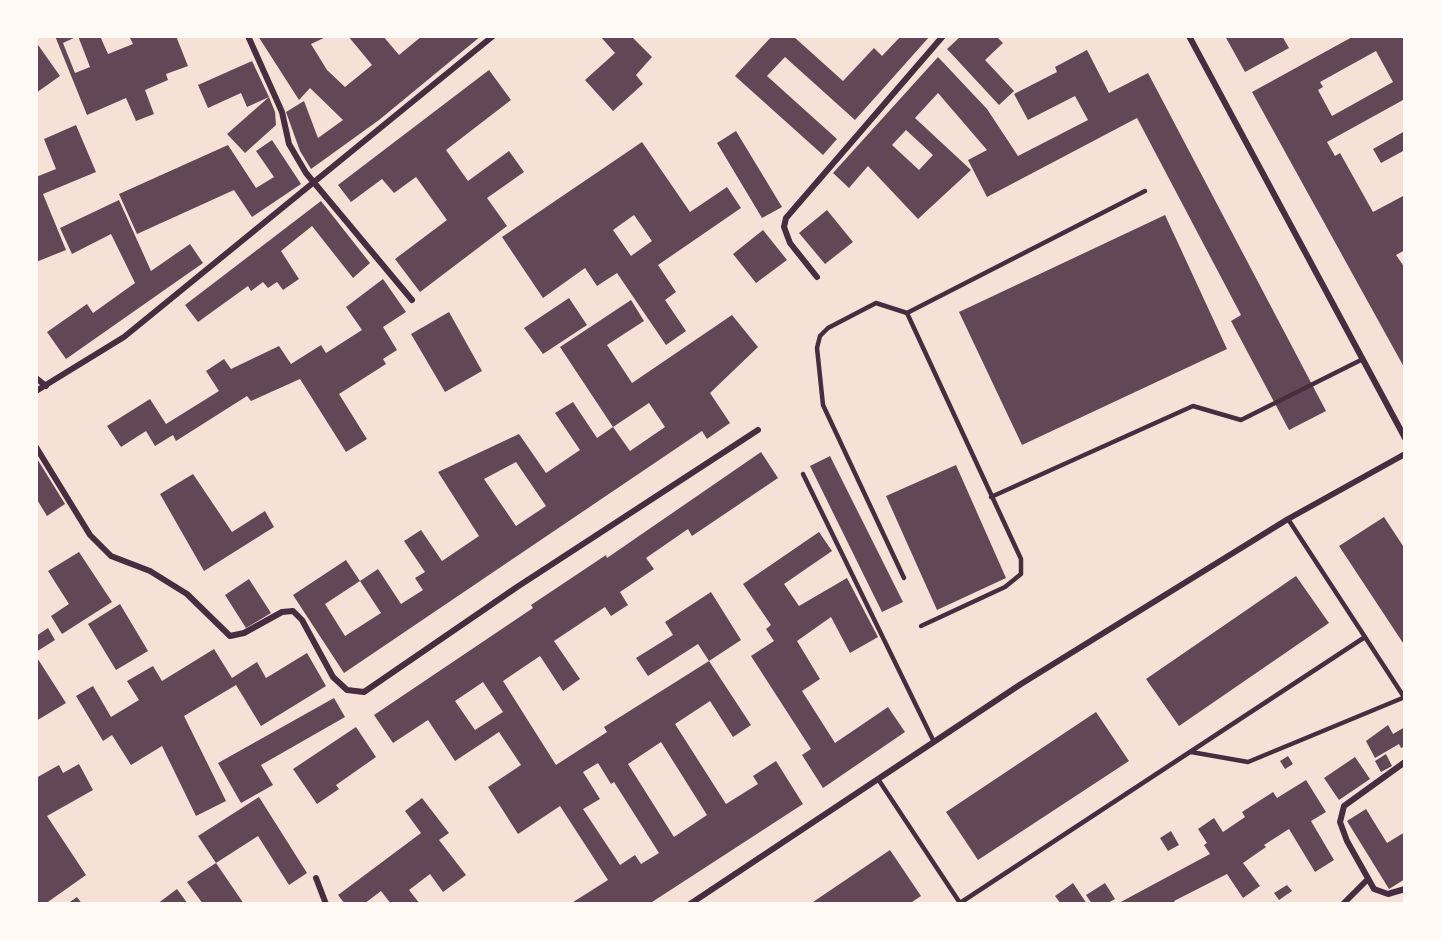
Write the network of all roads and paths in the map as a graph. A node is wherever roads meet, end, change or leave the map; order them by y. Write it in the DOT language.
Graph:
graph roads {
  1 [pos="248,36"];
  2 [pos="493,36"];
  3 [pos="943,36"];
  4 [pos="1189,36"];
  5 [pos="315,182"];
  6 [pos="1145,191"];
  7 [pos="817,277"];
  8 [pos="412,300"];
  9 [pos="907,313"];
  10 [pos="1361,360"];
  11 [pos="36,378"];
  12 [pos="46,386"];
  13 [pos="36,391"];
  14 [pos="758,430"];
  15 [pos="1405,438"];
  16 [pos="36,447"];
  17 [pos="1405,454"];
  18 [pos="803,474"];
  19 [pos="991,497"];
  20 [pos="1288,519"];
  21 [pos="904,578"];
  22 [pos="921,626"];
  23 [pos="1365,637"];
  24 [pos="1404,697"];
  25 [pos="934,742"];
  26 [pos="1190,752"];
  27 [pos="1405,762"];
  28 [pos="878,779"];
  29 [pos="316,878"];
  30 [pos="1368,879"];
  31 [pos="1405,889"];
  32 [pos="326,904"];
  33 [pos="690,904"];
  34 [pos="960,904"];
  35 [pos="1343,904"];
  1 -- 5 [label="street"];
  2 -- 5 [label="street"];
  3 -- 7 [label="street"];
  4 -- 10 [label="street"];
  5 -- 8 [label="street"];
  5 -- 12 [label="street"];
  6 -- 9 [label="lane"];
  9 -- 19 [label="lane"];
  9 -- 21 [label="lane"];
  10 -- 15 [label="street"];
  10 -- 19 [label="lane"];
  11 -- 12 [label="street"];
  12 -- 13 [label="street"];
  14 -- 16 [label="street"];
  17 -- 20 [label="street"];
  18 -- 25 [label="lane"];
  19 -- 22 [label="lane"];
  20 -- 23 [label="lane"];
  20 -- 25 [label="street"];
  23 -- 24 [label="lane"];
  23 -- 26 [label="lane"];
  24 -- 26 [label="lane"];
  25 -- 28 [label="street"];
  26 -- 34 [label="lane"];
  27 -- 30 [label="street"];
  28 -- 33 [label="street"];
  28 -- 34 [label="lane"];
  29 -- 32 [label="street"];
  30 -- 31 [label="street"];
  30 -- 35 [label="street"];
}
